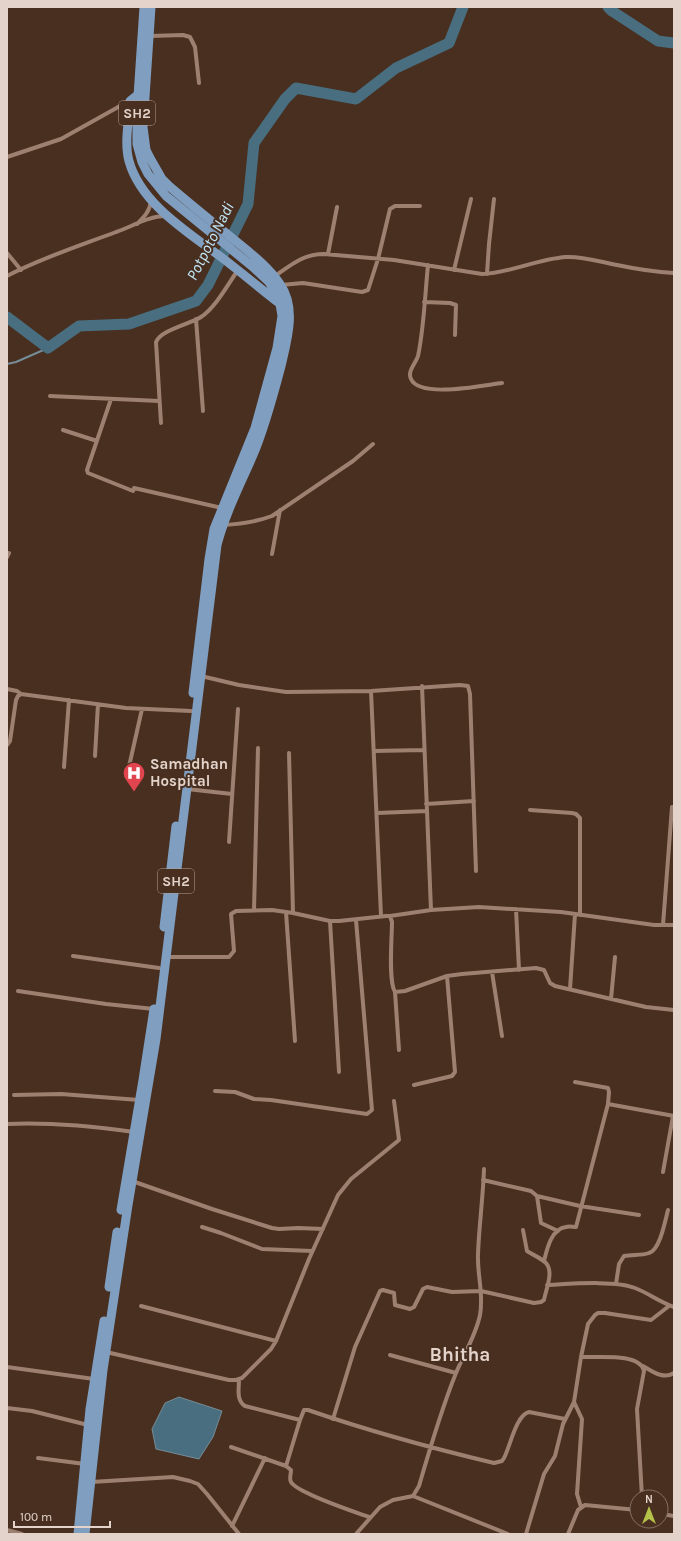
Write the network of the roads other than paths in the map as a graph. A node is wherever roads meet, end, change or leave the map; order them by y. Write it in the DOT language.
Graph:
graph roads {
  1 [pos="144,7"];
  2 [pos="150,7"];
  3 [pos="149,36"];
  4 [pos="199,83"];
  5 [pos="141,93"];
  6 [pos="130,101"];
  7 [pos="7,157"];
  8 [pos="150,199"];
  9 [pos="471,199"];
  10 [pos="494,199"];
  11 [pos="420,206"];
  12 [pos="337,207"];
  13 [pos="169,217"];
  14 [pos="137,224"];
  15 [pos="7,253"];
  16 [pos="328,254"];
  17 [pos="378,259"];
  18 [pos="428,265"];
  19 [pos="236,269"];
  20 [pos="21,270"];
  21 [pos="454,270"];
  22 [pos="674,273"];
  23 [pos="487,274"];
  24 [pos="9,275"];
  25 [pos="275,276"];
  26 [pos="281,285"];
  27 [pos="424,302"];
  28 [pos="280,304"];
  29 [pos="286,317"];
  30 [pos="196,319"];
  31 [pos="455,335"];
  32 [pos="502,383"];
  33 [pos="50,396"];
  34 [pos="111,399"];
  35 [pos="160,401"];
  36 [pos="203,411"];
  37 [pos="161,423"];
  38 [pos="63,430"];
  39 [pos="97,441"];
  40 [pos="373,444"];
  41 [pos="222,508"];
  42 [pos="280,510"];
  43 [pos="223,525"];
  44 [pos="272,554"];
  45 [pos="201,676"];
  46 [pos="422,686"];
  47 [pos="7,689"];
  48 [pos="371,691"];
  49 [pos="21,694"];
  50 [pos="69,700"];
  51 [pos="98,704"];
  52 [pos="238,708"];
  53 [pos="142,709"];
  54 [pos="191,711"];
  55 [pos="7,745"];
  56 [pos="258,748"];
  57 [pos="424,750"];
  58 [pos="374,751"];
  59 [pos="289,753"];
  60 [pos="95,756"];
  61 [pos="64,767"];
  62 [pos="128,771"];
  63 [pos="187,789"];
  64 [pos="232,794"];
  65 [pos="474,802"];
  66 [pos="426,804"];
  67 [pos="672,807"];
  68 [pos="530,810"];
  69 [pos="426,811"];
  70 [pos="377,813"];
  71 [pos="229,842"];
  72 [pos="476,871"];
  73 [pos="516,909"];
  74 [pos="254,910"];
  75 [pos="431,910"];
  76 [pos="286,912"];
  77 [pos="293,913"];
  78 [pos="575,914"];
  79 [pos="580,915"];
  80 [pos="381,916"];
  81 [pos="390,916"];
  82 [pos="356,920"];
  83 [pos="330,921"];
  84 [pos="663,925"];
  85 [pos="674,925"];
  86 [pos="73,956"];
  87 [pos="166,957"];
  88 [pos="615,957"];
  89 [pos="159,968"];
  90 [pos="519,970"];
  91 [pos="492,972"];
  92 [pos="447,976"];
  93 [pos="570,989"];
  94 [pos="18,991"];
  95 [pos="394,992"];
  96 [pos="611,999"];
  97 [pos="154,1009"];
  98 [pos="674,1010"];
  99 [pos="502,1036"];
  100 [pos="295,1041"];
  101 [pos="399,1050"];
  102 [pos="339,1072"];
  103 [pos="147,1081"];
  104 [pos="575,1082"];
  105 [pos="414,1085"];
  106 [pos="215,1091"];
  107 [pos="14,1095"];
  108 [pos="140,1100"];
  109 [pos="394,1101"];
  110 [pos="608,1104"];
  111 [pos="673,1116"];
  112 [pos="7,1124"];
  113 [pos="134,1132"];
  114 [pos="484,1169"];
  115 [pos="663,1172"];
  116 [pos="484,1180"];
  117 [pos="132,1181"];
  118 [pos="537,1196"];
  119 [pos="581,1206"];
  120 [pos="668,1210"];
  121 [pos="639,1215"];
  122 [pos="202,1227"];
  123 [pos="323,1229"];
  124 [pos="523,1230"];
  125 [pos="558,1231"];
  126 [pos="312,1252"];
  127 [pos="544,1261"];
  128 [pos="616,1284"];
  129 [pos="547,1285"];
  130 [pos="481,1291"];
  131 [pos="141,1306"];
  132 [pos="669,1306"];
  133 [pos="674,1307"];
  134 [pos="276,1341"];
  135 [pos="106,1352"];
  136 [pos="390,1355"];
  137 [pos="581,1357"];
  138 [pos="643,1366"];
  139 [pos="7,1367"];
  140 [pos="456,1373"];
  141 [pos="674,1373"];
  142 [pos="95,1379"];
  143 [pos="239,1379"];
  144 [pos="574,1402"];
  145 [pos="7,1408"];
  146 [pos="333,1419"];
  147 [pos="565,1419"];
  148 [pos="300,1420"];
  149 [pos="89,1425"];
  150 [pos="231,1446"];
  151 [pos="431,1447"];
  152 [pos="38,1458"];
  153 [pos="264,1458"];
  154 [pos="85,1464"];
  155 [pos="286,1466"];
  156 [pos="91,1482"];
  157 [pos="642,1489"];
  158 [pos="413,1496"];
  159 [pos="580,1507"];
  160 [pos="629,1509"];
  161 [pos="369,1517"];
  162 [pos="232,1526"];
  163 [pos="7,1530"];
  164 [pos="82,1531"];
  165 [pos="22,1534"];
  166 [pos="239,1534"];
  167 [pos="357,1534"];
  168 [pos="508,1534"];
  169 [pos="526,1534"];
  170 [pos="568,1534"];
  171 [pos="574,1534"];
  1 -- 5 [label="main road, SH2"];
  2 -- 3 [label="main road, SH2"];
  3 -- 4 [label="street"];
  3 -- 5 [label="main road, SH2"];
  5 -- 6 [label="main road"];
  5 -- 25 [label="main road, SH2"];
  5 -- 28 [label="main road, SH2"];
  6 -- 7 [label="street"];
  6 -- 8 [label="main road"];
  8 -- 13 [label="main road"];
  8 -- 14 [label="street"];
  9 -- 21 [label="street"];
  10 -- 23 [label="street"];
  11 -- 17 [label="street"];
  12 -- 16 [label="street"];
  13 -- 14 [label="street"];
  13 -- 19 [label="main road"];
  14 -- 20 [label="street"];
  15 -- 20 [label="street"];
  16 -- 17 [label="street"];
  16 -- 25 [label="street"];
  17 -- 18 [label="street"];
  17 -- 26 [label="street"];
  18 -- 21 [label="street"];
  18 -- 27 [label="street"];
  19 -- 28 [label="main road"];
  19 -- 30 [label="street"];
  20 -- 24 [label="street"];
  21 -- 23 [label="street"];
  22 -- 23 [label="street"];
  25 -- 26 [label="main road, SH2"];
  26 -- 29 [label="main road, SH2"];
  27 -- 31 [label="street"];
  27 -- 32 [label="street"];
  28 -- 29 [label="main road, SH2"];
  29 -- 41 [label="main road, SH2"];
  29 -- 43 [label="main road, SH2"];
  30 -- 35 [label="street"];
  30 -- 36 [label="street"];
  33 -- 34 [label="street"];
  34 -- 35 [label="street"];
  34 -- 39 [label="street"];
  35 -- 37 [label="street"];
  38 -- 39 [label="street"];
  39 -- 41 [label="street"];
  40 -- 42 [label="street"];
  41 -- 54 [label="main road, SH2"];
  42 -- 43 [label="street"];
  42 -- 44 [label="street"];
  43 -- 45 [label="main road, SH2"];
  45 -- 48 [label="street"];
  45 -- 63 [label="main road, SH2"];
  46 -- 48 [label="street"];
  46 -- 57 [label="street"];
  46 -- 65 [label="street"];
  47 -- 49 [label="street"];
  48 -- 58 [label="street"];
  49 -- 50 [label="street"];
  49 -- 55 [label="street"];
  50 -- 51 [label="street"];
  50 -- 61 [label="street"];
  51 -- 53 [label="street"];
  51 -- 60 [label="street"];
  52 -- 64 [label="street"];
  53 -- 54 [label="street"];
  53 -- 62 [label="street"];
  54 -- 89 [label="main road, SH2"];
  56 -- 74 [label="street"];
  57 -- 58 [label="street"];
  57 -- 66 [label="street"];
  58 -- 70 [label="street"];
  59 -- 77 [label="street"];
  63 -- 64 [label="street"];
  63 -- 87 [label="main road, SH2"];
  64 -- 71 [label="street"];
  65 -- 66 [label="street"];
  65 -- 72 [label="street"];
  66 -- 69 [label="street"];
  67 -- 84 [label="street"];
  68 -- 79 [label="street"];
  69 -- 70 [label="street"];
  69 -- 75 [label="street"];
  70 -- 80 [label="street"];
  73 -- 75 [label="street"];
  73 -- 78 [label="street"];
  73 -- 90 [label="street"];
  74 -- 76 [label="street"];
  74 -- 87 [label="street"];
  75 -- 81 [label="street"];
  76 -- 77 [label="street"];
  76 -- 100 [label="street"];
  77 -- 83 [label="street"];
  78 -- 79 [label="street"];
  78 -- 93 [label="street"];
  79 -- 84 [label="street"];
  80 -- 81 [label="street"];
  80 -- 82 [label="street"];
  81 -- 95 [label="street"];
  82 -- 83 [label="street"];
  82 -- 106 [label="street"];
  83 -- 102 [label="street"];
  84 -- 85 [label="street"];
  86 -- 89 [label="street"];
  87 -- 103 [label="main road, SH2"];
  88 -- 96 [label="street"];
  89 -- 97 [label="main road, SH2"];
  90 -- 91 [label="street"];
  90 -- 93 [label="street"];
  91 -- 92 [label="street"];
  91 -- 99 [label="street"];
  92 -- 95 [label="street"];
  92 -- 105 [label="street"];
  93 -- 96 [label="street"];
  94 -- 97 [label="street"];
  95 -- 101 [label="street"];
  96 -- 98 [label="street"];
  97 -- 103 [label="main road, SH2"];
  103 -- 108 [label="main road, SH2"];
  103 -- 117 [label="main road, SH2"];
  104 -- 110 [label="street"];
  107 -- 108 [label="street"];
  108 -- 113 [label="main road, SH2"];
  109 -- 123 [label="street"];
  110 -- 111 [label="street"];
  110 -- 119 [label="street"];
  111 -- 115 [label="street"];
  112 -- 113 [label="street"];
  113 -- 142 [label="main road, SH2"];
  114 -- 116 [label="street"];
  116 -- 118 [label="street"];
  116 -- 130 [label="street"];
  117 -- 123 [label="street"];
  117 -- 135 [label="main road, SH2"];
  118 -- 119 [label="street"];
  118 -- 125 [label="street"];
  119 -- 121 [label="street"];
  119 -- 125 [label="street"];
  120 -- 128 [label="street"];
  122 -- 126 [label="street"];
  123 -- 126 [label="street"];
  124 -- 127 [label="street"];
  125 -- 127 [label="street"];
  126 -- 134 [label="street"];
  127 -- 129 [label="street"];
  128 -- 129 [label="street"];
  128 -- 132 [label="street"];
  129 -- 130 [label="street"];
  130 -- 140 [label="street"];
  130 -- 146 [label="street"];
  131 -- 134 [label="street"];
  132 -- 133 [label="street"];
  132 -- 137 [label="street"];
  134 -- 143 [label="street"];
  135 -- 143 [label="street"];
  135 -- 156 [label="main road, SH2"];
  136 -- 140 [label="street"];
  137 -- 138 [label="street"];
  137 -- 144 [label="street"];
  138 -- 141 [label="street"];
  138 -- 157 [label="street"];
  139 -- 142 [label="street"];
  140 -- 151 [label="street"];
  142 -- 149 [label="main road, SH2"];
  143 -- 148 [label="street"];
  144 -- 147 [label="street"];
  144 -- 159 [label="street"];
  145 -- 149 [label="street"];
  146 -- 148 [label="street"];
  146 -- 151 [label="street"];
  147 -- 151 [label="street"];
  147 -- 169 [label="street"];
  148 -- 155 [label="street"];
  149 -- 154 [label="main road, SH2"];
  150 -- 153 [label="street"];
  151 -- 158 [label="street"];
  152 -- 154 [label="street"];
  153 -- 155 [label="street"];
  153 -- 162 [label="street"];
  154 -- 164 [label="main road, SH2"];
  155 -- 161 [label="street"];
  156 -- 162 [label="street"];
  156 -- 164 [label="main road, SH2"];
  158 -- 161 [label="street"];
  158 -- 168 [label="street"];
  159 -- 160 [label="street"];
  159 -- 170 [label="street"];
  161 -- 167 [label="street"];
  162 -- 166 [label="street"];
  163 -- 165 [label="street"];
  170 -- 171 [label="street"];
}
